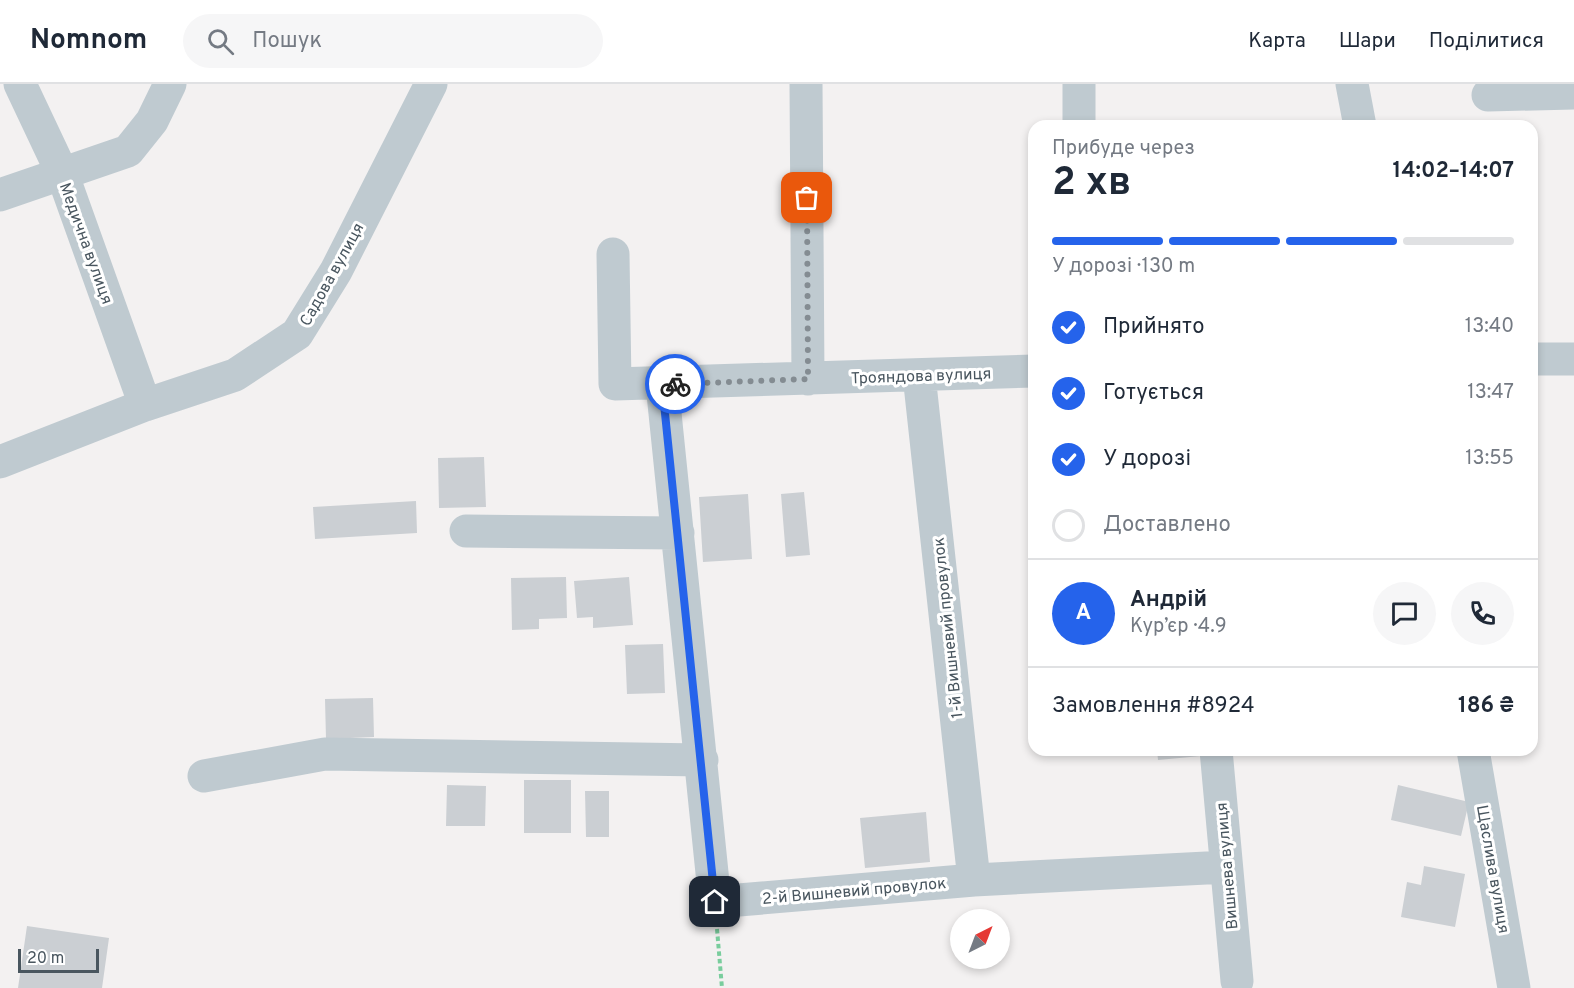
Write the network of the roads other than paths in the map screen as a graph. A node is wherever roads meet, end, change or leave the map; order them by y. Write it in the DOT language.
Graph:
graph roads {
  1 [pos="20,84"];
  2 [pos="170,84"];
  3 [pos="431,84"];
  4 [pos="806,84"];
  5 [pos="1079,84"];
  6 [pos="1352,84"];
  7 [pos="1574,93"];
  8 [pos="1488,95"];
  9 [pos="1079,120"];
  10 [pos="1359,120"];
  11 [pos="62,173"];
  12 [pos="0,195"];
  13 [pos="614,254"];
  14 [pos="1538,359"];
  15 [pos="1574,359"];
  16 [pos="1028,371"];
  17 [pos="919,375"];
  18 [pos="808,379"];
  19 [pos="662,384"];
  20 [pos="145,405"];
  21 [pos="0,462"];
  22 [pos="466,531"];
  23 [pos="678,533"];
  24 [pos="1217,756"];
  25 [pos="1474,756"];
  26 [pos="702,760"];
  27 [pos="204,776"];
  28 [pos="1226,867"];
  29 [pos="974,880"];
  30 [pos="1237,981"];
  31 [pos="1514,988"];
  1 -- 11 [label="street, Медична вулиця"];
  2 -- 11 [label="street"];
  3 -- 20 [label="street, Садова вулиця"];
  4 -- 18 [label="street"];
  5 -- 9 [label="street"];
  6 -- 10 [label="street"];
  7 -- 8 [label="street"];
  11 -- 12 [label="street"];
  11 -- 20 [label="street, Медична вулиця"];
  13 -- 19 [label="street, Трояндова вулиця"];
  14 -- 15 [label="street"];
  16 -- 17 [label="street, Трояндова вулиця"];
  17 -- 18 [label="street, Трояндова вулиця"];
  17 -- 29 [label="street, 1-й Вишневий провулок"];
  18 -- 19 [label="street, Трояндова вулиця"];
  19 -- 23 [label="street"];
  20 -- 21 [label="street, Садова вулиця"];
  22 -- 23 [label="street"];
  23 -- 26 [label="street"];
  24 -- 28 [label="street, Вишнева вулиця"];
  25 -- 31 [label="street, Щаслива вулиця"];
  26 -- 27 [label="street"];
  26 -- 29 [label="street, 2-й Вишневий провулок"];
  28 -- 29 [label="street, 2-й Вишневий провулок"];
  28 -- 30 [label="street, Вишнева вулиця"];
}
